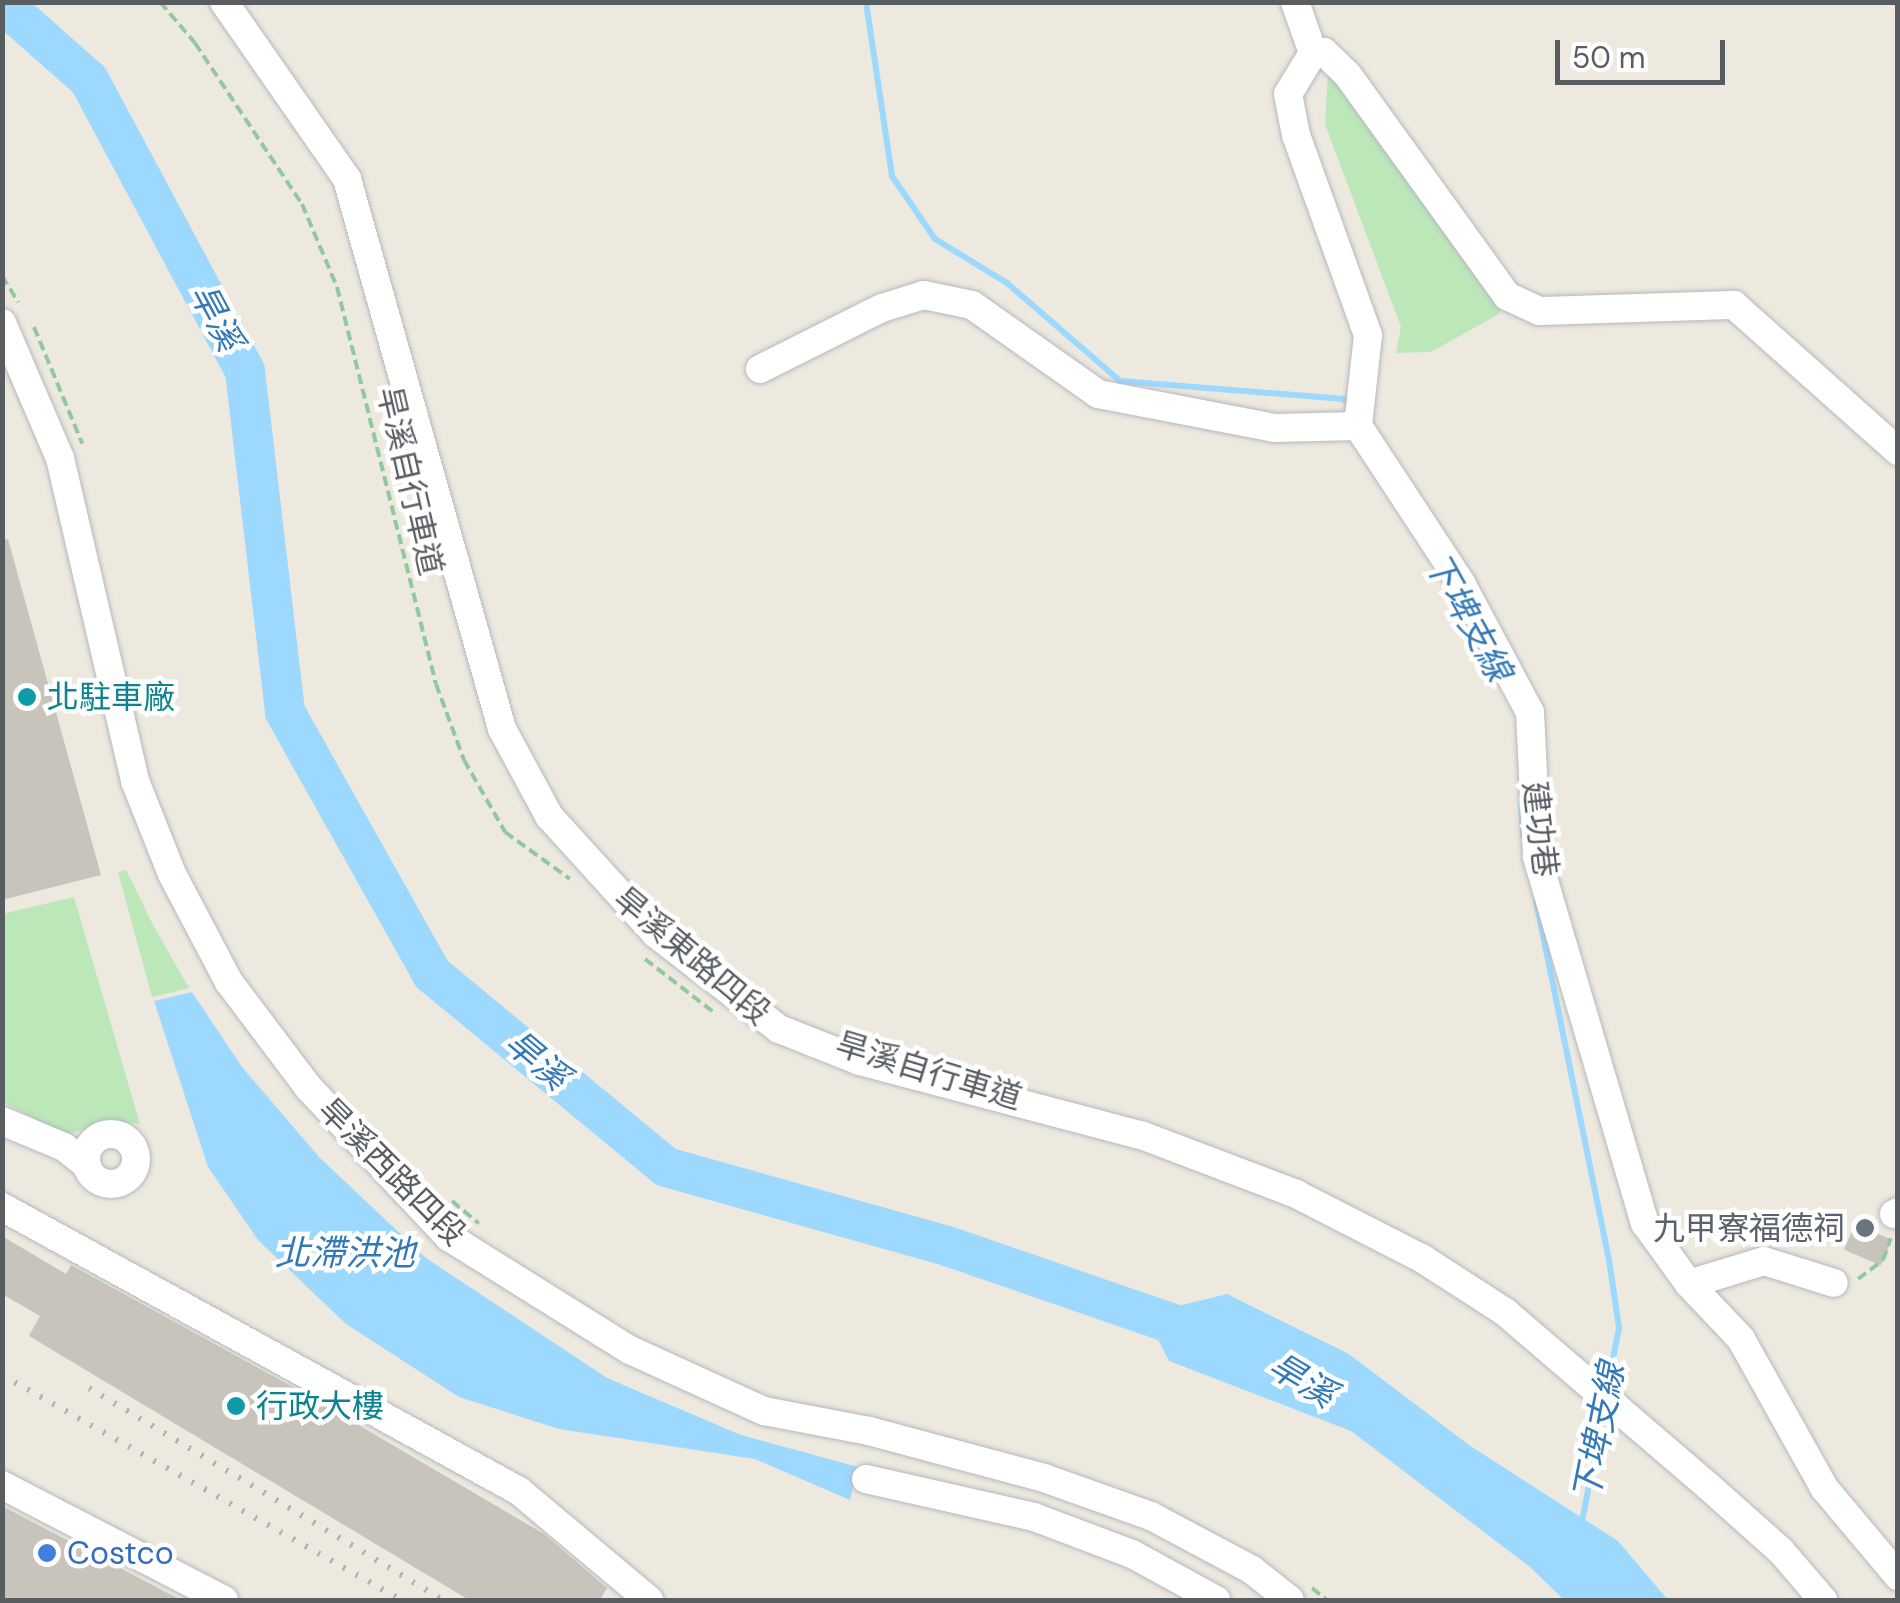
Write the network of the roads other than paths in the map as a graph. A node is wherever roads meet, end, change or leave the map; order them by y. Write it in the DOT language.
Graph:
graph roads {
  1 [pos="224,2"];
  2 [pos="1296,2"];
  3 [pos="1313,53"];
  4 [pos="17,316"];
  5 [pos="760,369"];
  6 [pos="1358,426"];
  7 [pos="1898,451"];
  8 [pos="2,1120"];
  9 [pos="90,1154"];
  10 [pos="2,1207"];
  11 [pos="1834,1282"];
  12 [pos="1689,1284"];
  13 [pos="866,1479"];
  14 [pos="2,1484"];
  15 [pos="1898,1576"];
  16 [pos="1296,1590"];
  17 [pos="224,1600"];
  18 [pos="649,1600"];
  19 [pos="1216,1600"];
  20 [pos="1823,1600"];
  1 -- 20 [label="street, 旱溪東路四段"];
  2 -- 3 [label="street"];
  3 -- 6 [label="street"];
  3 -- 7 [label="street"];
  4 -- 16 [label="street, 旱溪西路四段"];
  5 -- 6 [label="street"];
  6 -- 12 [label="street, 建功巷"];
  8 -- 9 [label="street"];
  10 -- 18 [label="street"];
  11 -- 12 [label="street"];
  12 -- 15 [label="street, 建功巷"];
  13 -- 19 [label="street"];
  14 -- 17 [label="street"];
}
